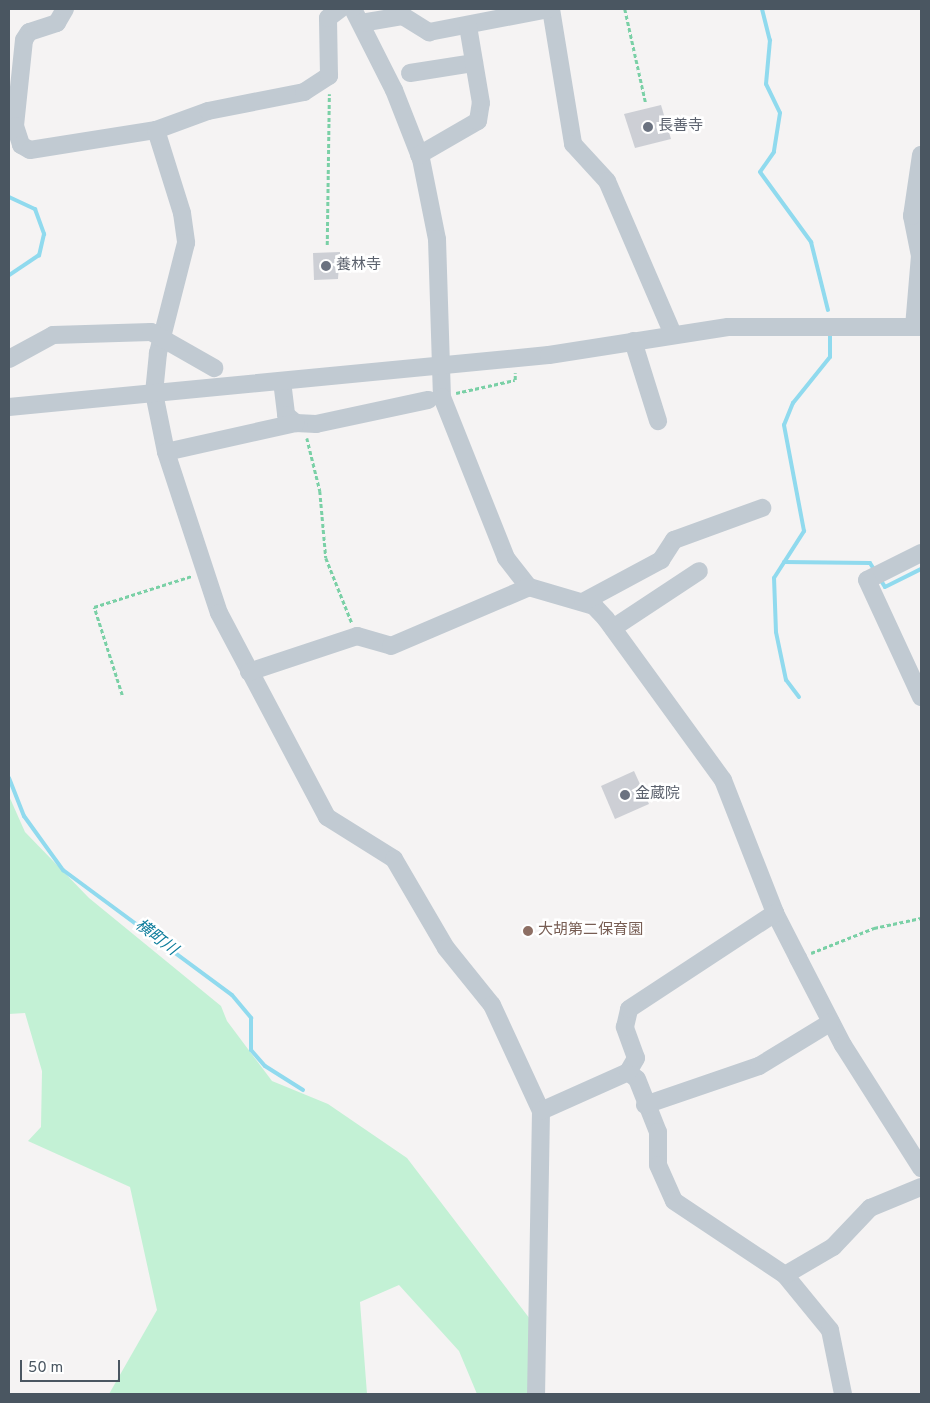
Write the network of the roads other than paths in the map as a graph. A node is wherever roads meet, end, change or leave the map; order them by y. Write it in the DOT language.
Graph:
graph roads {
  1 [pos="66,9"];
  2 [pos="340,9"];
  3 [pos="549,9"];
  4 [pos="357,16"];
  5 [pos="468,26"];
  6 [pos="474,63"];
  7 [pos="410,73"];
  8 [pos="156,130"];
  9 [pos="419,155"];
  10 [pos="921,155"];
  11 [pos="918,327"];
  12 [pos="162,334"];
  13 [pos="673,334"];
  14 [pos="633,341"];
  15 [pos="9,359"];
  16 [pos="442,364"];
  17 [pos="214,368"];
  18 [pos="282,381"];
  19 [pos="154,393"];
  20 [pos="428,400"];
  21 [pos="9,407"];
  22 [pos="658,421"];
  23 [pos="300,423"];
  24 [pos="166,452"];
  25 [pos="762,508"];
  26 [pos="921,553"];
  27 [pos="700,571"];
  28 [pos="529,587"];
  29 [pos="583,602"];
  30 [pos="613,628"];
  31 [pos="249,672"];
  32 [pos="921,697"];
  33 [pos="775,913"];
  34 [pos="831,1022"];
  35 [pos="628,1072"];
  36 [pos="645,1105"];
  37 [pos="541,1111"];
  38 [pos="921,1168"];
  39 [pos="921,1187"];
  40 [pos="785,1275"];
  41 [pos="536,1394"];
  42 [pos="843,1394"];
  1 -- 8 [label="street"];
  2 -- 8 [label="street"];
  3 -- 5 [label="street"];
  3 -- 13 [label="street"];
  4 -- 5 [label="street"];
  4 -- 9 [label="street"];
  5 -- 6 [label="street"];
  6 -- 7 [label="street"];
  6 -- 9 [label="street"];
  8 -- 12 [label="street"];
  9 -- 16 [label="street"];
  10 -- 11 [label="street"];
  11 -- 13 [label="street"];
  12 -- 15 [label="street"];
  12 -- 17 [label="street"];
  12 -- 19 [label="street"];
  13 -- 14 [label="street"];
  14 -- 16 [label="street"];
  14 -- 22 [label="street"];
  16 -- 18 [label="street"];
  16 -- 28 [label="street"];
  18 -- 19 [label="street"];
  18 -- 23 [label="street"];
  19 -- 21 [label="street"];
  19 -- 24 [label="street"];
  20 -- 23 [label="street"];
  23 -- 24 [label="street"];
  24 -- 31 [label="street"];
  25 -- 29 [label="street"];
  26 -- 32 [label="street"];
  27 -- 30 [label="street"];
  28 -- 29 [label="street"];
  28 -- 31 [label="street"];
  29 -- 30 [label="street"];
  30 -- 33 [label="street"];
  31 -- 37 [label="street"];
  33 -- 34 [label="street"];
  33 -- 35 [label="street"];
  34 -- 36 [label="street"];
  34 -- 38 [label="street"];
  35 -- 36 [label="street"];
  35 -- 37 [label="street"];
  36 -- 40 [label="street"];
  37 -- 41 [label="street"];
  39 -- 40 [label="street"];
  40 -- 42 [label="street"];
}
